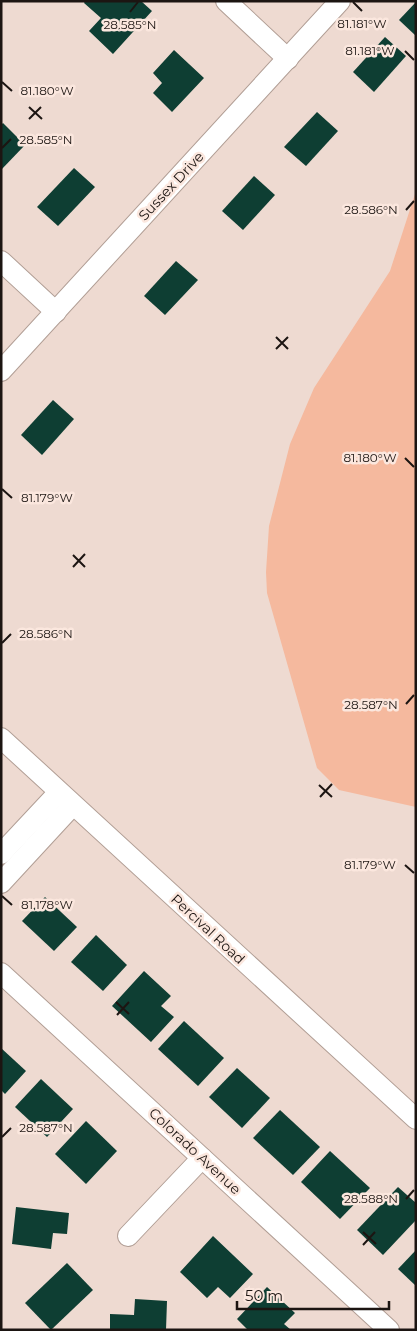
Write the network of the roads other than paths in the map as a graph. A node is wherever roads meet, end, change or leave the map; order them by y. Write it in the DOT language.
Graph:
graph roads {
  1 [pos="226,1"];
  2 [pos="340,1"];
  3 [pos="288,58"];
  4 [pos="1,261"];
  5 [pos="56,312"];
  6 [pos="1,371"];
  7 [pos="1,738"];
  8 [pos="66,798"];
  9 [pos="1,854"];
  10 [pos="1,883"];
  11 [pos="1,973"];
  12 [pos="416,1119"];
  13 [pos="202,1158"];
  14 [pos="128,1236"];
  15 [pos="389,1330"];
  1 -- 3 [label="street"];
  2 -- 3 [label="street, Sussex Drive"];
  3 -- 5 [label="street, Sussex Drive"];
  4 -- 5 [label="street"];
  5 -- 6 [label="street, Sussex Drive"];
  7 -- 8 [label="street, Percival Road"];
  8 -- 9 [label="street"];
  8 -- 10 [label="street"];
  8 -- 12 [label="street, Percival Road"];
  11 -- 13 [label="street, Colorado Avenue"];
  13 -- 14 [label="street"];
  13 -- 15 [label="street, Colorado Avenue"];
}
